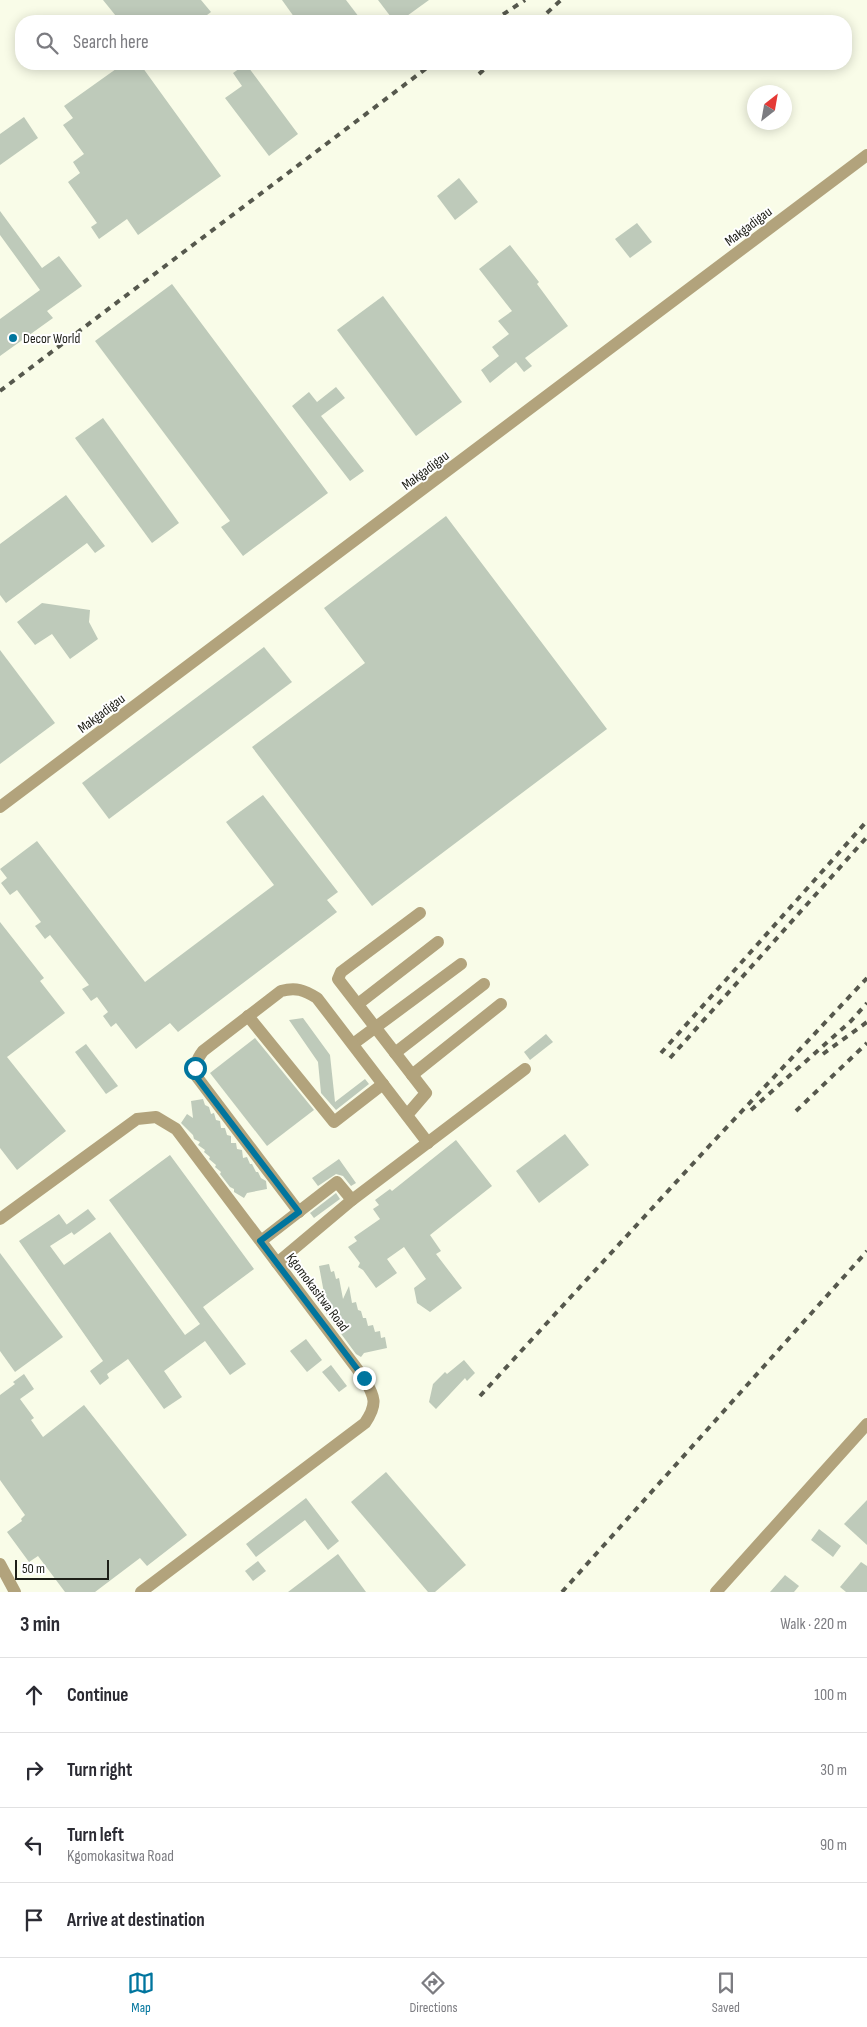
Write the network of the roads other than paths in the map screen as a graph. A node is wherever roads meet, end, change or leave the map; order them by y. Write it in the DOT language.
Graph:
graph roads {
  1 [pos="867,155"];
  2 [pos="0,807"];
  3 [pos="420,913"];
  4 [pos="438,942"];
  5 [pos="461,964"];
  6 [pos="484,984"];
  7 [pos="358,1004"];
  8 [pos="501,1004"];
  9 [pos="248,1016"];
  10 [pos="376,1027"];
  11 [pos="353,1044"];
  12 [pos="395,1053"];
  13 [pos="525,1069"];
  14 [pos="412,1074"];
  15 [pos="383,1084"];
  16 [pos="407,1116"];
  17 [pos="428,1143"];
  18 [pos="352,1200"];
  19 [pos="299,1212"];
  20 [pos="0,1219"];
  21 [pos="260,1241"];
  22 [pos="277,1263"];
  23 [pos="867,1424"];
  24 [pos="0,1564"];
  25 [pos="15,1592"];
  26 [pos="140,1592"];
  27 [pos="716,1592"];
  1 -- 2 [label="street, Makgadigau"];
  3 -- 7 [label="street"];
  4 -- 7 [label="street"];
  5 -- 10 [label="street"];
  6 -- 12 [label="street"];
  7 -- 10 [label="street"];
  8 -- 14 [label="street"];
  9 -- 11 [label="street"];
  9 -- 15 [label="street"];
  9 -- 19 [label="street"];
  10 -- 11 [label="street"];
  10 -- 12 [label="street"];
  11 -- 15 [label="street"];
  12 -- 14 [label="street"];
  13 -- 17 [label="street"];
  14 -- 16 [label="street"];
  15 -- 16 [label="street"];
  16 -- 17 [label="street"];
  17 -- 18 [label="street"];
  18 -- 19 [label="street"];
  18 -- 22 [label="street"];
  19 -- 21 [label="street"];
  20 -- 21 [label="street, Kgomokasitwa Road"];
  21 -- 22 [label="street, Kgomokasitwa Road"];
  22 -- 26 [label="street, Kgomokasitwa Road"];
  23 -- 27 [label="street"];
  24 -- 25 [label="street"];
}
